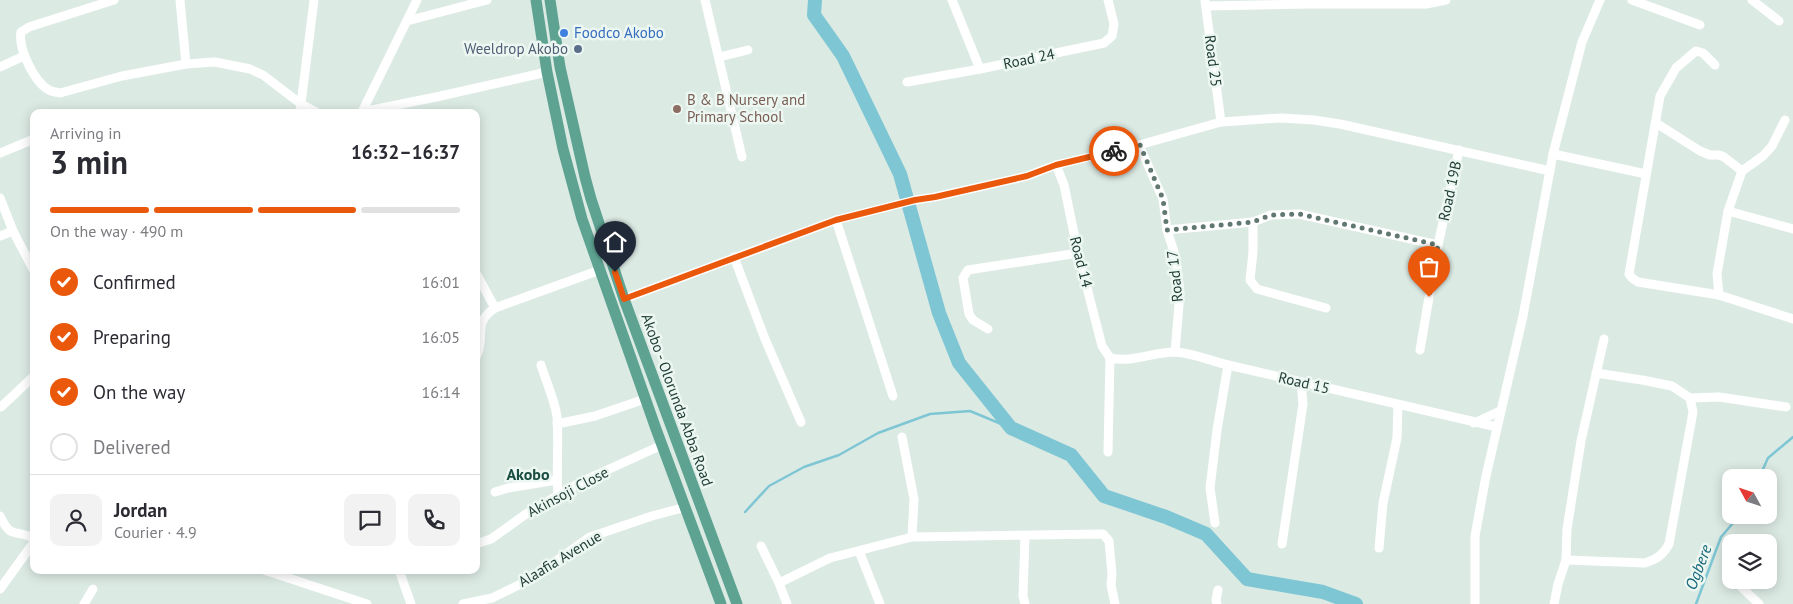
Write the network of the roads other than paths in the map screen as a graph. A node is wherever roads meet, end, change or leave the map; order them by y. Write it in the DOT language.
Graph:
graph roads {
  1 [pos="114,0"];
  2 [pos="180,0"];
  3 [pos="314,0"];
  4 [pos="417,0"];
  5 [pos="487,0"];
  6 [pos="536,0"];
  7 [pos="550,0"];
  8 [pos="705,0"];
  9 [pos="952,0"];
  10 [pos="1108,0"];
  11 [pos="1446,0"];
  12 [pos="1600,0"];
  13 [pos="1632,0"];
  14 [pos="1752,0"];
  15 [pos="1310,2"];
  16 [pos="1205,3"];
  17 [pos="407,21"];
  18 [pos="1779,21"];
  19 [pos="1700,25"];
  20 [pos="556,42"];
  21 [pos="542,44"];
  22 [pos="748,50"];
  23 [pos="24,56"];
  24 [pos="719,57"];
  25 [pos="186,64"];
  26 [pos="1715,65"];
  27 [pos="0,67"];
  28 [pos="980,69"];
  29 [pos="546,72"];
  30 [pos="907,82"];
  31 [pos="301,108"];
  32 [pos="363,109"];
  33 [pos="377,109"];
  34 [pos="1785,120"];
  35 [pos="1221,122"];
  36 [pos="1656,123"];
  37 [pos="30,141"];
  38 [pos="1140,145"];
  39 [pos="1459,150"];
  40 [pos="0,153"];
  41 [pos="1553,154"];
  42 [pos="742,157"];
  43 [pos="1056,165"];
  44 [pos="1550,171"];
  45 [pos="1742,171"];
  46 [pos="1646,174"];
  47 [pos="0,198"];
  48 [pos="1728,211"];
  49 [pos="836,220"];
  50 [pos="1253,222"];
  51 [pos="1793,229"];
  52 [pos="1167,230"];
  53 [pos="12,231"];
  54 [pos="0,236"];
  55 [pos="1438,245"];
  56 [pos="1078,253"];
  57 [pos="734,257"];
  58 [pos="30,264"];
  59 [pos="600,270"];
  60 [pos="480,280"];
  61 [pos="1719,295"];
  62 [pos="624,299"];
  63 [pos="495,308"];
  64 [pos="1326,308"];
  65 [pos="1793,319"];
  66 [pos="988,329"];
  67 [pos="1604,339"];
  68 [pos="480,347"];
  69 [pos="1420,350"];
  70 [pos="1175,352"];
  71 [pos="1110,358"];
  72 [pos="541,365"];
  73 [pos="1228,365"];
  74 [pos="1596,373"];
  75 [pos="30,380"];
  76 [pos="1301,382"];
  77 [pos="893,396"];
  78 [pos="1690,398"];
  79 [pos="645,399"];
  80 [pos="1398,405"];
  81 [pos="1,407"];
  82 [pos="1786,407"];
  83 [pos="1500,410"];
  84 [pos="801,422"];
  85 [pos="1474,423"];
  86 [pos="557,424"];
  87 [pos="670,424"];
  88 [pos="1496,428"];
  89 [pos="656,429"];
  90 [pos="902,437"];
  91 [pos="662,445"];
  92 [pos="1108,452"];
  93 [pos="557,480"];
  94 [pos="495,492"];
  95 [pos="558,495"];
  96 [pos="686,507"];
  97 [pos="0,516"];
  98 [pos="1215,523"];
  99 [pos="30,536"];
  100 [pos="1025,536"];
  101 [pos="912,537"];
  102 [pos="480,543"];
  103 [pos="1282,544"];
  104 [pos="761,546"];
  105 [pos="30,548"];
  106 [pos="1379,548"];
  107 [pos="859,551"];
  108 [pos="1566,560"];
  109 [pos="276,574"];
  110 [pos="401,574"];
  111 [pos="779,583"];
  112 [pos="0,589"];
  113 [pos="93,589"];
  114 [pos="1743,589"];
  115 [pos="1218,590"];
  116 [pos="84,604"];
  117 [pos="367,604"];
  118 [pos="410,604"];
  119 [pos="463,604"];
  120 [pos="721,604"];
  121 [pos="738,604"];
  122 [pos="787,604"];
  123 [pos="880,604"];
  124 [pos="1025,604"];
  125 [pos="1115,604"];
  126 [pos="1217,604"];
  127 [pos="1475,604"];
  128 [pos="1554,604"];
  129 [pos="1759,604"];
  1 -- 23 [label="street"];
  2 -- 25 [label="street"];
  3 -- 31 [label="street"];
  4 -- 17 [label="street"];
  5 -- 17 [label="street"];
  6 -- 21 [label="main road, Akobo - Olorunda Abba Road"];
  7 -- 20 [label="main road, Akobo - Olorunda Abba Road"];
  8 -- 24 [label="street"];
  9 -- 28 [label="street"];
  10 -- 28 [label="street, Road 24"];
  11 -- 15 [label="street"];
  12 -- 41 [label="street"];
  13 -- 19 [label="street"];
  14 -- 18 [label="street"];
  15 -- 16 [label="street"];
  16 -- 35 [label="street, Road 25"];
  17 -- 32 [label="street"];
  20 -- 21 [label="main road"];
  20 -- 62 [label="main road, Akobo - Olorunda Abba Road"];
  21 -- 29 [label="main road, Akobo - Olorunda Abba Road"];
  22 -- 24 [label="street"];
  23 -- 25 [label="street"];
  23 -- 27 [label="street"];
  24 -- 42 [label="street"];
  25 -- 31 [label="street"];
  26 -- 36 [label="street"];
  28 -- 30 [label="street, Road 24"];
  29 -- 33 [label="street"];
  29 -- 59 [label="main road, Akobo - Olorunda Abba Road"];
  34 -- 45 [label="street"];
  35 -- 38 [label="street"];
  35 -- 39 [label="street"];
  36 -- 45 [label="street"];
  36 -- 46 [label="street"];
  37 -- 40 [label="street"];
  38 -- 43 [label="street"];
  38 -- 52 [label="street, Road 17"];
  39 -- 44 [label="street"];
  39 -- 55 [label="street, Road 19B"];
  41 -- 44 [label="street"];
  41 -- 46 [label="street"];
  43 -- 49 [label="street"];
  43 -- 56 [label="street, Road 14"];
  44 -- 83 [label="street"];
  45 -- 48 [label="street"];
  46 -- 61 [label="street"];
  47 -- 53 [label="street"];
  48 -- 51 [label="street"];
  48 -- 61 [label="street"];
  49 -- 57 [label="street"];
  49 -- 77 [label="street"];
  50 -- 52 [label="street"];
  50 -- 55 [label="street"];
  50 -- 64 [label="street"];
  52 -- 70 [label="street, Road 17"];
  53 -- 54 [label="street"];
  53 -- 58 [label="street"];
  55 -- 69 [label="street, Road 19B"];
  56 -- 66 [label="street"];
  56 -- 71 [label="street, Road 14"];
  57 -- 62 [label="street"];
  57 -- 84 [label="street"];
  59 -- 63 [label="street"];
  59 -- 79 [label="main road, Akobo - Olorunda Abba Road"];
  60 -- 63 [label="street"];
  61 -- 65 [label="street"];
  62 -- 87 [label="main road, Akobo - Olorunda Abba Road"];
  63 -- 68 [label="street"];
  67 -- 74 [label="street"];
  70 -- 71 [label="street, Road 15"];
  70 -- 73 [label="street, Road 15"];
  71 -- 92 [label="street"];
  72 -- 86 [label="street"];
  73 -- 76 [label="street, Road 15"];
  73 -- 98 [label="street"];
  74 -- 78 [label="street"];
  74 -- 108 [label="street"];
  75 -- 81 [label="street"];
  76 -- 80 [label="street, Road 15"];
  76 -- 103 [label="street"];
  78 -- 82 [label="street"];
  78 -- 108 [label="street"];
  79 -- 86 [label="street"];
  79 -- 89 [label="main road, Akobo - Olorunda Abba Road"];
  80 -- 85 [label="street, Road 15"];
  80 -- 106 [label="street"];
  83 -- 85 [label="street"];
  83 -- 88 [label="street"];
  85 -- 88 [label="street, Road 15"];
  86 -- 93 [label="street"];
  87 -- 89 [label="main road"];
  87 -- 121 [label="main road, Akobo - Olorunda Abba Road"];
  88 -- 127 [label="street"];
  89 -- 91 [label="main road, Akobo - Olorunda Abba Road"];
  90 -- 101 [label="street"];
  91 -- 95 [label="street, Akinsoji Close"];
  91 -- 96 [label="main road, Akobo - Olorunda Abba Road"];
  93 -- 94 [label="street"];
  93 -- 95 [label="street"];
  95 -- 102 [label="street, Akinsoji Close"];
  96 -- 119 [label="street, Alaafia Avenue"];
  96 -- 120 [label="main road, Akobo - Olorunda Abba Road"];
  97 -- 99 [label="street"];
  100 -- 101 [label="street"];
  100 -- 124 [label="street"];
  100 -- 125 [label="street"];
  101 -- 107 [label="street"];
  104 -- 111 [label="street"];
  105 -- 112 [label="street"];
  107 -- 111 [label="street"];
  107 -- 123 [label="street"];
  108 -- 128 [label="street"];
  109 -- 117 [label="street"];
  110 -- 118 [label="street"];
  111 -- 122 [label="street"];
  113 -- 116 [label="street"];
  114 -- 129 [label="street"];
  115 -- 126 [label="street"];
}
